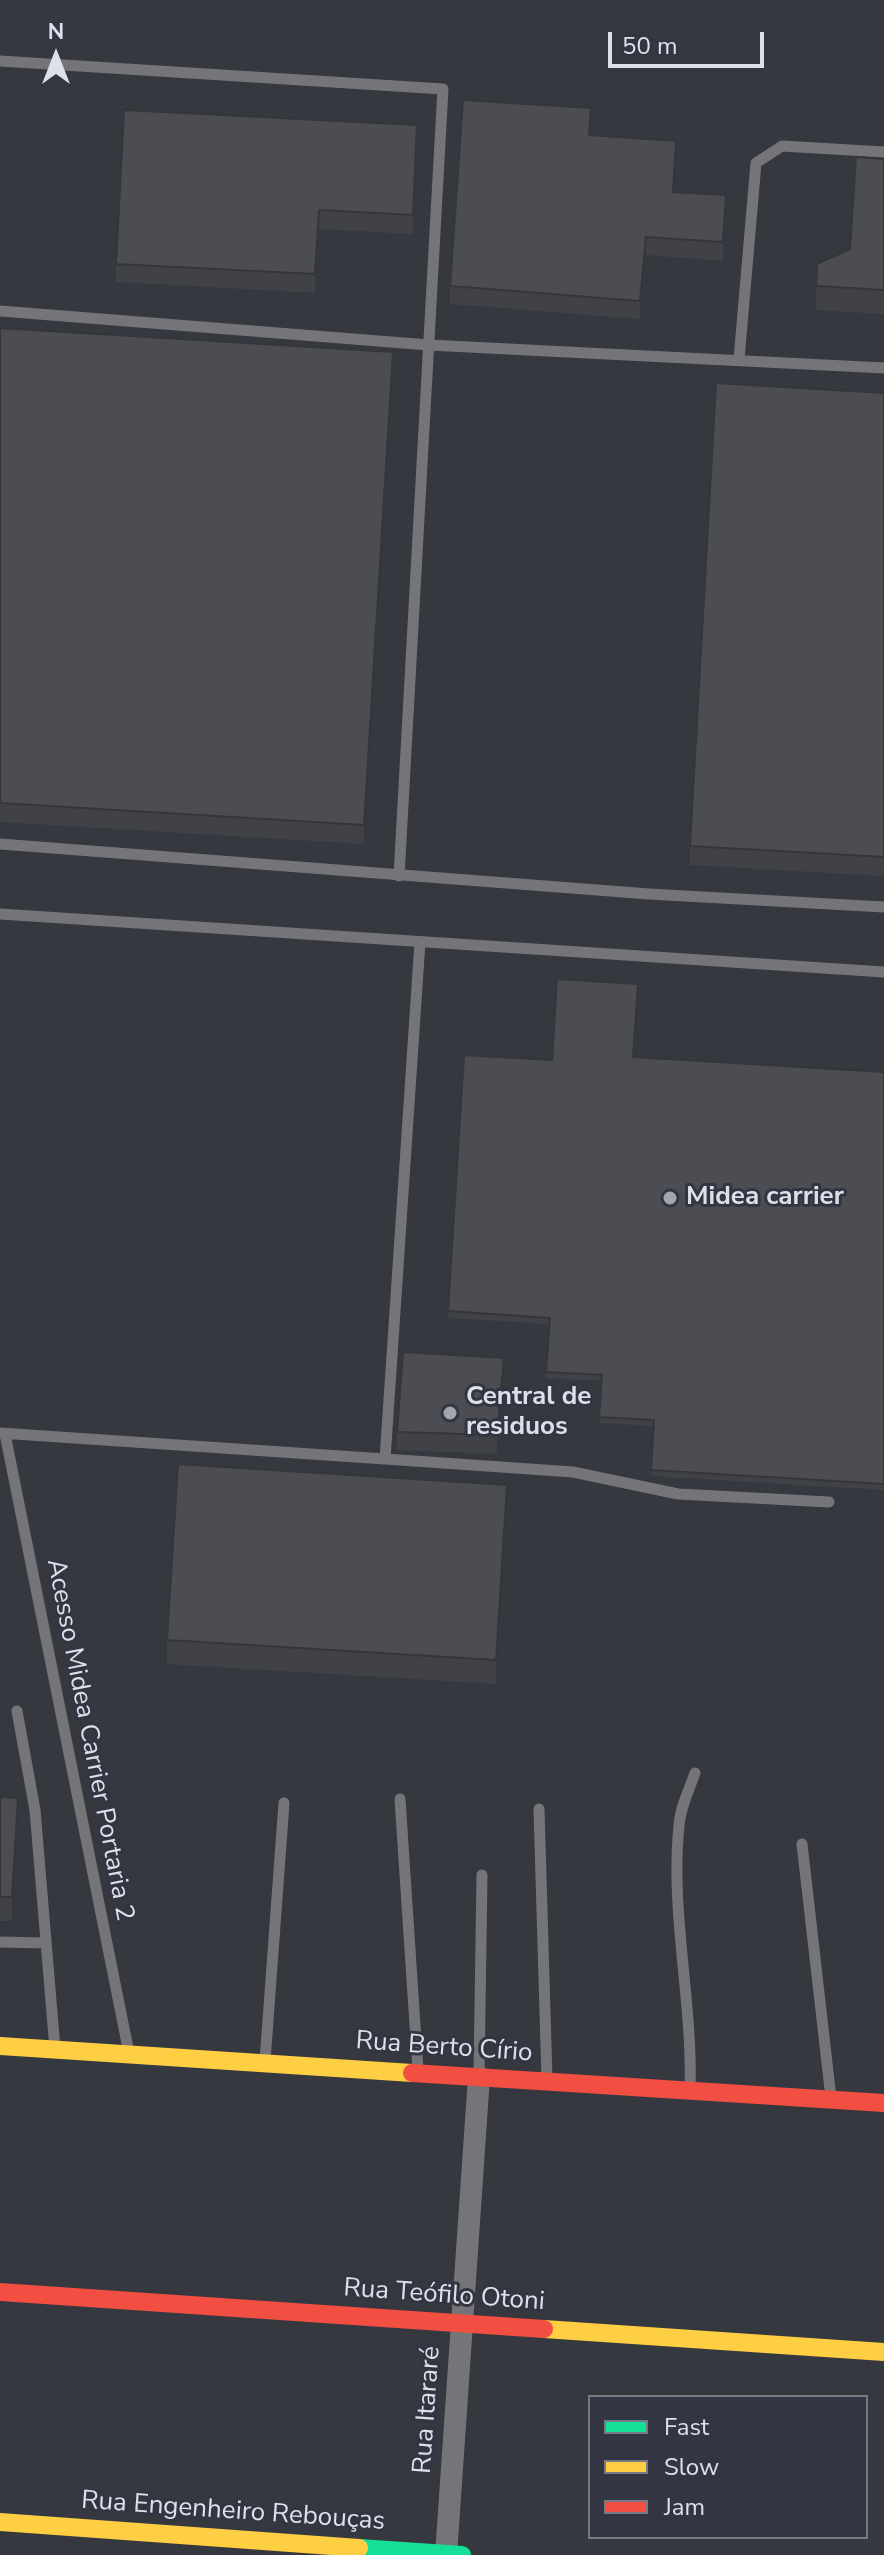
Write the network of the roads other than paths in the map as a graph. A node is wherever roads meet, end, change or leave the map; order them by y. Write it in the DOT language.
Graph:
graph roads {
  1 [pos="0,61"];
  2 [pos="884,152"];
  3 [pos="0,311"];
  4 [pos="429,345"];
  5 [pos="739,359"];
  6 [pos="884,368"];
  7 [pos="0,844"];
  8 [pos="399,876"];
  9 [pos="884,907"];
  10 [pos="0,914"];
  11 [pos="420,942"];
  12 [pos="884,972"];
  13 [pos="3,1434"];
  14 [pos="385,1459"];
  15 [pos="829,1502"];
  16 [pos="17,1711"];
  17 [pos="695,1773"];
  18 [pos="400,1799"];
  19 [pos="284,1803"];
  20 [pos="539,1809"];
  21 [pos="802,1844"];
  22 [pos="482,1875"];
  23 [pos="0,1942"];
  24 [pos="46,1943"];
  25 [pos="0,2046"];
  26 [pos="55,2049"];
  27 [pos="129,2054"];
  28 [pos="265,2063"];
  29 [pos="418,2073"];
  30 [pos="479,2077"];
  31 [pos="547,2081"];
  32 [pos="690,2090"];
  33 [pos="831,2099"];
  34 [pos="884,2103"];
  35 [pos="0,2292"];
  36 [pos="462,2323"];
  37 [pos="884,2352"];
  38 [pos="0,2522"];
  39 [pos="452,2555"];
  1 -- 4 [label="lane"];
  2 -- 5 [label="lane"];
  3 -- 4 [label="lane"];
  4 -- 5 [label="lane"];
  4 -- 8 [label="lane"];
  5 -- 6 [label="lane"];
  7 -- 8 [label="lane"];
  8 -- 9 [label="lane"];
  10 -- 11 [label="lane"];
  11 -- 12 [label="lane"];
  11 -- 14 [label="lane"];
  13 -- 14 [label="lane"];
  13 -- 27 [label="lane, Acesso Midea Carrier Portaria 2"];
  14 -- 15 [label="lane"];
  16 -- 24 [label="lane"];
  17 -- 32 [label="lane"];
  18 -- 29 [label="lane"];
  19 -- 28 [label="lane"];
  20 -- 31 [label="lane"];
  21 -- 33 [label="lane"];
  22 -- 30 [label="lane"];
  23 -- 24 [label="lane"];
  24 -- 26 [label="lane"];
  25 -- 26 [label="street, Rua Berto Círio"];
  26 -- 27 [label="street, Rua Berto Círio"];
  27 -- 28 [label="street, Rua Berto Círio"];
  28 -- 29 [label="street, Rua Berto Círio"];
  29 -- 30 [label="street, Rua Berto Círio"];
  30 -- 31 [label="street, Rua Berto Círio"];
  30 -- 36 [label="street, Rua Itararé"];
  31 -- 32 [label="street, Rua Berto Círio"];
  32 -- 33 [label="street, Rua Berto Círio"];
  33 -- 34 [label="street, Rua Berto Círio"];
  35 -- 36 [label="street, Rua Teófilo Otoni"];
  36 -- 37 [label="street, Rua Teófilo Otoni"];
  36 -- 39 [label="street, Rua Itararé"];
  38 -- 39 [label="street, Rua Engenheiro Rebouças"];
}
